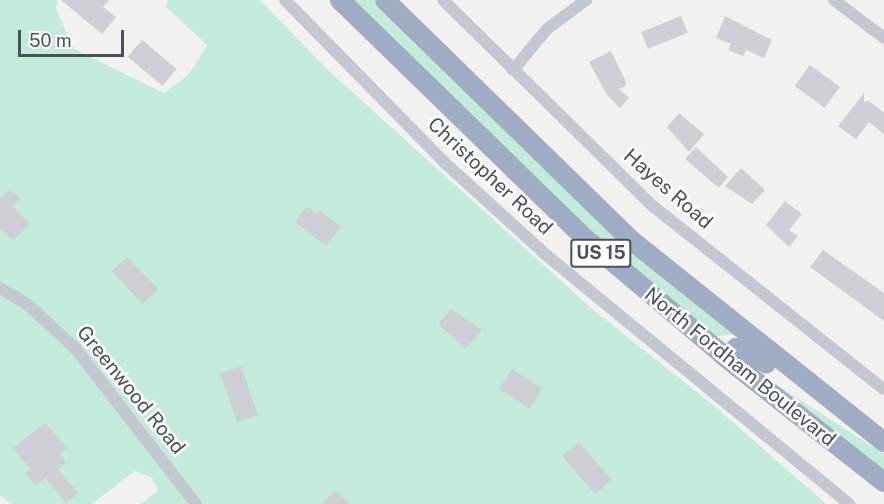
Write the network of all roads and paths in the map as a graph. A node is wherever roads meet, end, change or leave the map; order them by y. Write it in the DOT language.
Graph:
graph roads {
  1 [pos="285,0"];
  2 [pos="340,0"];
  3 [pos="385,0"];
  4 [pos="443,0"];
  5 [pos="586,0"];
  6 [pos="834,0"];
  7 [pos="884,38"];
  8 [pos="513,70"];
  9 [pos="0,288"];
  10 [pos="725,357"];
  11 [pos="797,374"];
  12 [pos="884,389"];
  13 [pos="884,442"];
  14 [pos="884,482"];
  15 [pos="196,504"];
  16 [pos="849,504"];
  1 -- 16 [label="street, Christopher Road"];
  2 -- 10 [label="highway, North Fordham Boulevard / US 15"];
  3 -- 11 [label="highway, North Fordham Boulevard / US 15"];
  4 -- 8 [label="street, Hayes Road"];
  5 -- 8 [label="street"];
  6 -- 7 [label="street"];
  8 -- 12 [label="street, Hayes Road"];
  9 -- 15 [label="street, Greenwood Road"];
  10 -- 11 [label="highway"];
  10 -- 14 [label="highway, North Fordham Boulevard / US 15"];
  11 -- 13 [label="highway, North Fordham Boulevard / US 15"];
}
